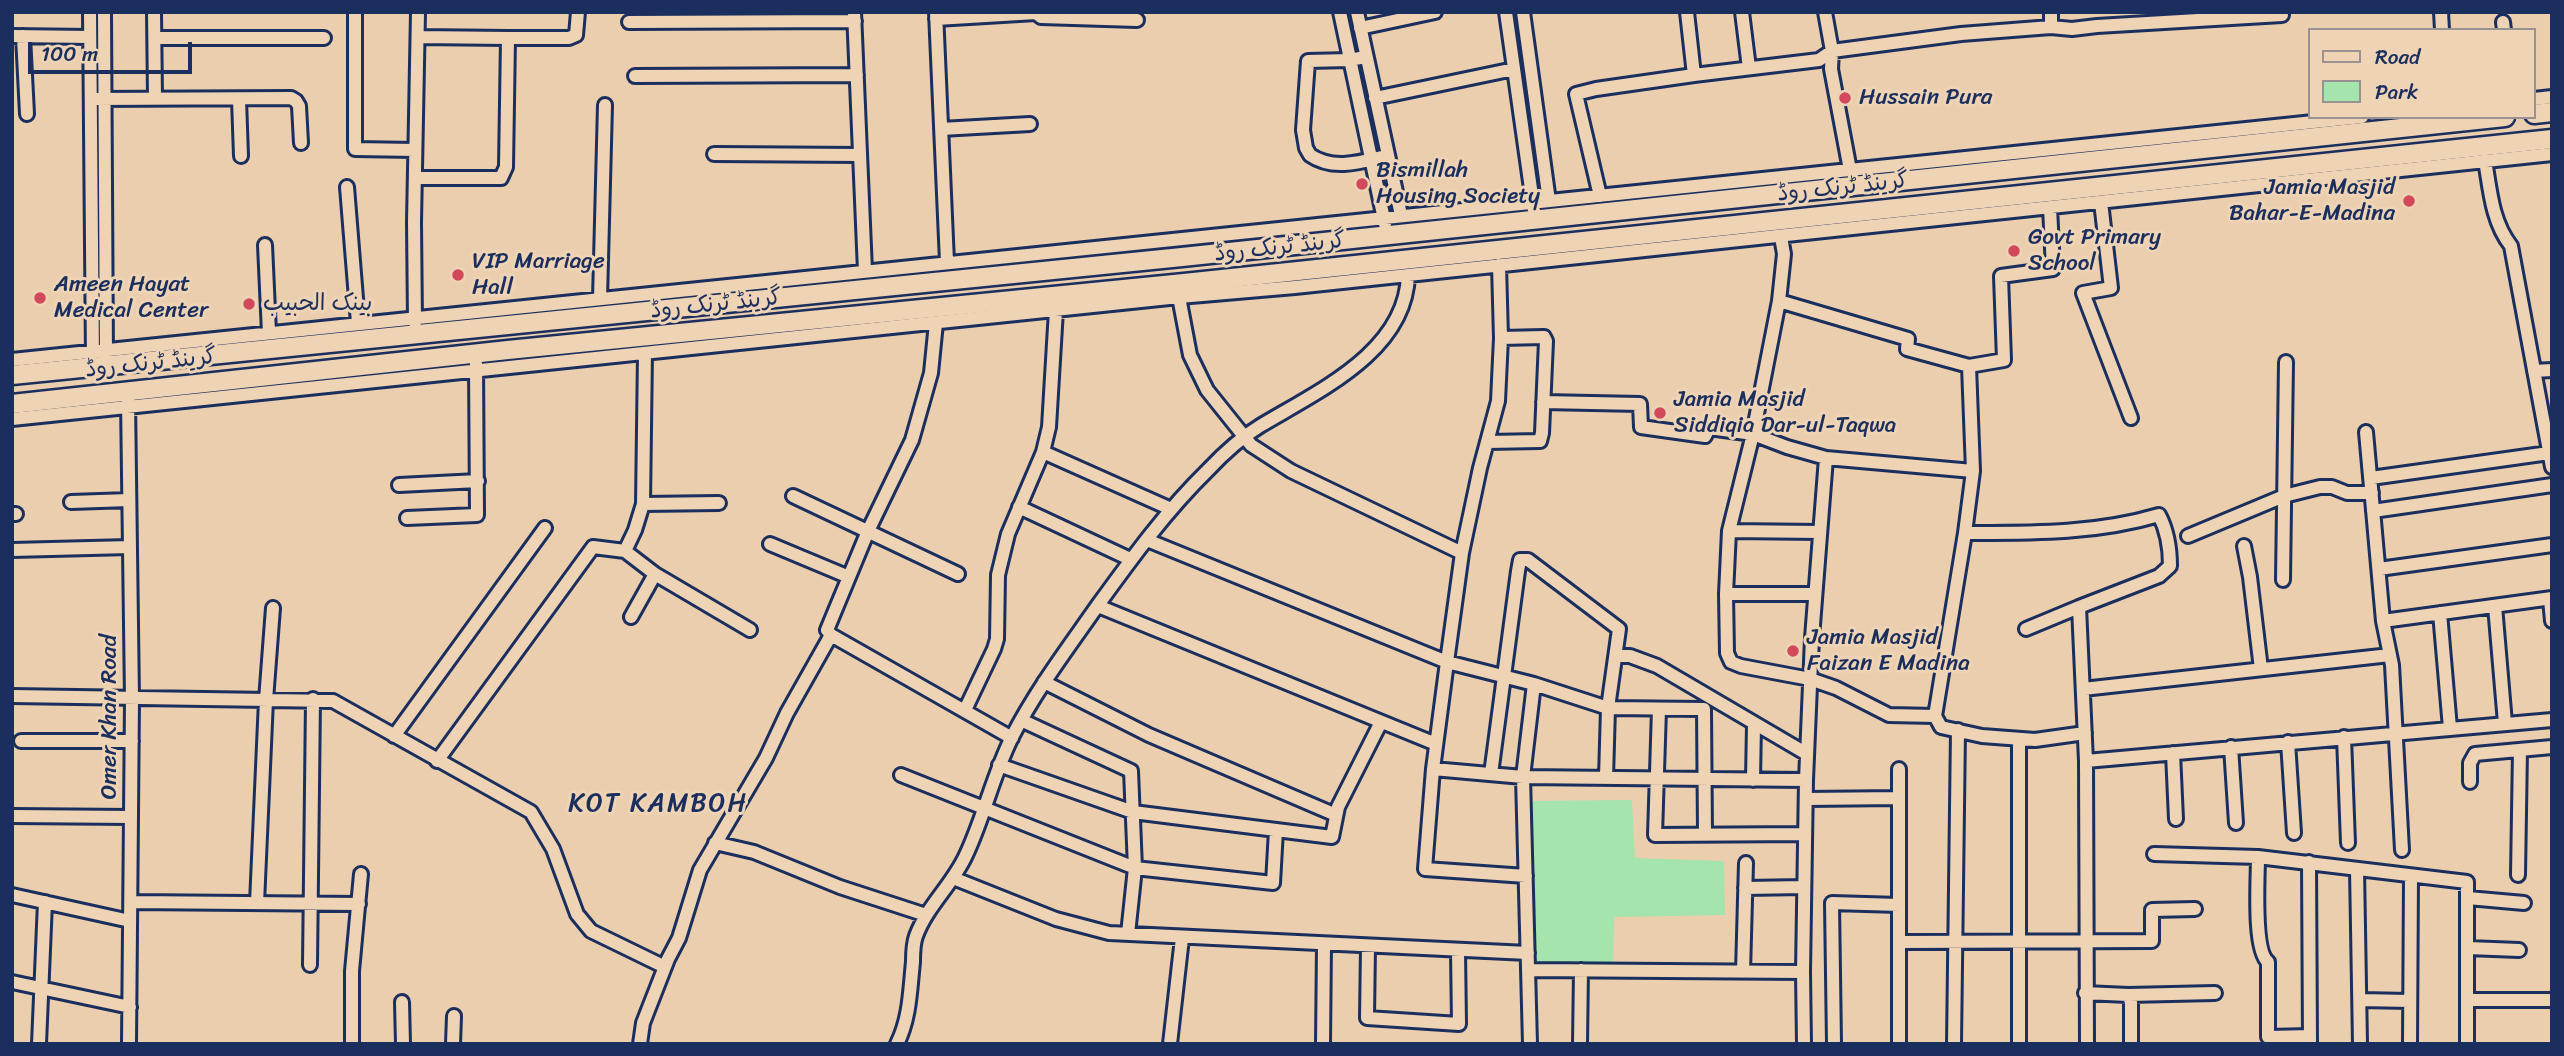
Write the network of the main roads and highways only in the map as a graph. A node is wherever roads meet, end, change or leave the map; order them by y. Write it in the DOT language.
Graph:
graph roads {
  1 [pos="2478,119"];
  2 [pos="2404,123"];
  3 [pos="2552,139"];
  4 [pos="2026,169"];
  5 [pos="2030,201"];
  6 [pos="1182,257"];
  7 [pos="1181,290"];
  8 [pos="506,325"];
  9 [pos="508,350"];
  10 [pos="12,375"];
  11 [pos="12,404"];
  1 -- 2 [label="highway, گرینڈ ٹرنک روڈ"];
  2 -- 4 [label="highway, گرینڈ ٹرنک روڈ"];
  3 -- 5 [label="highway, گرینڈ ٹرنک روڈ"];
  4 -- 5 [label="highway"];
  4 -- 6 [label="highway, گرینڈ ٹرنک روڈ"];
  5 -- 7 [label="highway, گرینڈ ٹرنک روڈ"];
  6 -- 7 [label="highway"];
  6 -- 8 [label="highway, گرینڈ ٹرنک روڈ"];
  7 -- 9 [label="highway, گرینڈ ٹرنک روڈ"];
  8 -- 9 [label="highway"];
  8 -- 10 [label="highway, گرینڈ ٹرنک روڈ"];
  9 -- 11 [label="highway, گرینڈ ٹرنک روڈ"];
}
